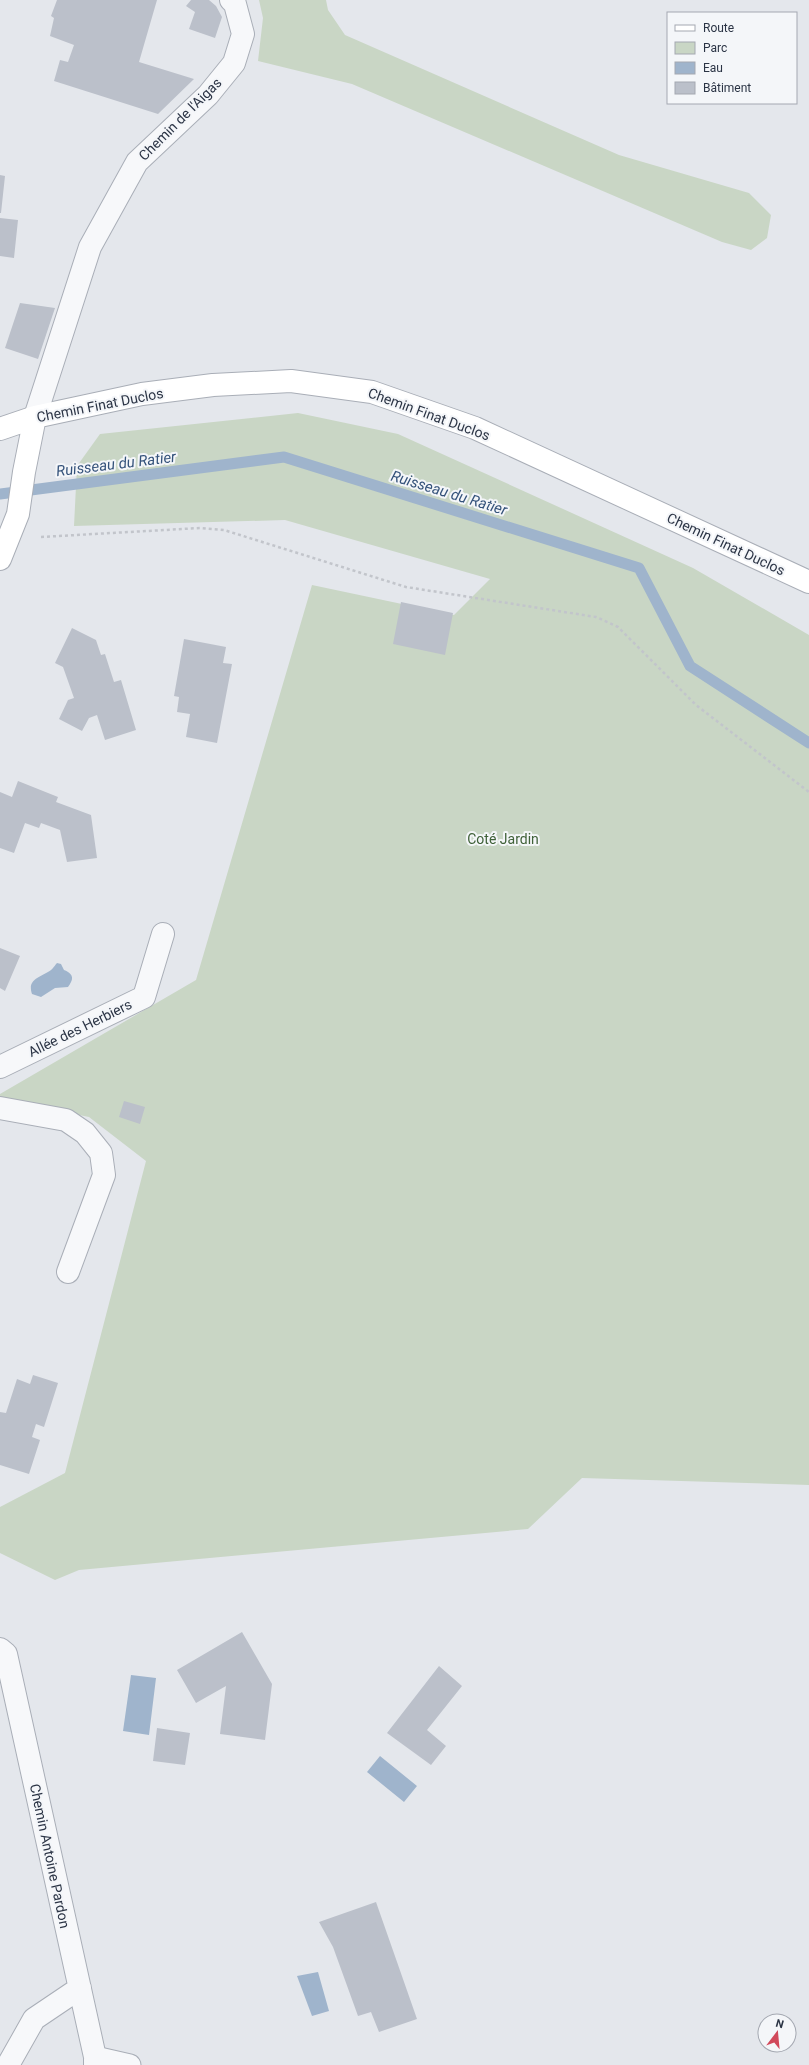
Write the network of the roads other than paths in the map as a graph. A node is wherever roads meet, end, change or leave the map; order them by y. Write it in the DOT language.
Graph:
graph roads {
  1 [pos="231,0"];
  2 [pos="35,417"];
  3 [pos="0,428"];
  4 [pos="0,559"];
  5 [pos="809,582"];
  6 [pos="163,934"];
  7 [pos="0,1066"];
  8 [pos="0,1108"];
  9 [pos="68,1272"];
  10 [pos="0,1649"];
  11 [pos="80,1988"];
  12 [pos="95,2061"];
  13 [pos="8,2065"];
  14 [pos="130,2065"];
  1 -- 2 [label="street, Chemin de l'Aigas"];
  2 -- 3 [label="main road, Chemin Finat Duclos"];
  2 -- 4 [label="main road"];
  2 -- 5 [label="main road, Chemin Finat Duclos"];
  6 -- 7 [label="street, Allée des Herbiers"];
  8 -- 9 [label="street"];
  10 -- 11 [label="street, Chemin Antoine Pardon"];
  11 -- 12 [label="street, Chemin Antoine Pardon"];
  11 -- 13 [label="street"];
  12 -- 14 [label="lane"];
}
